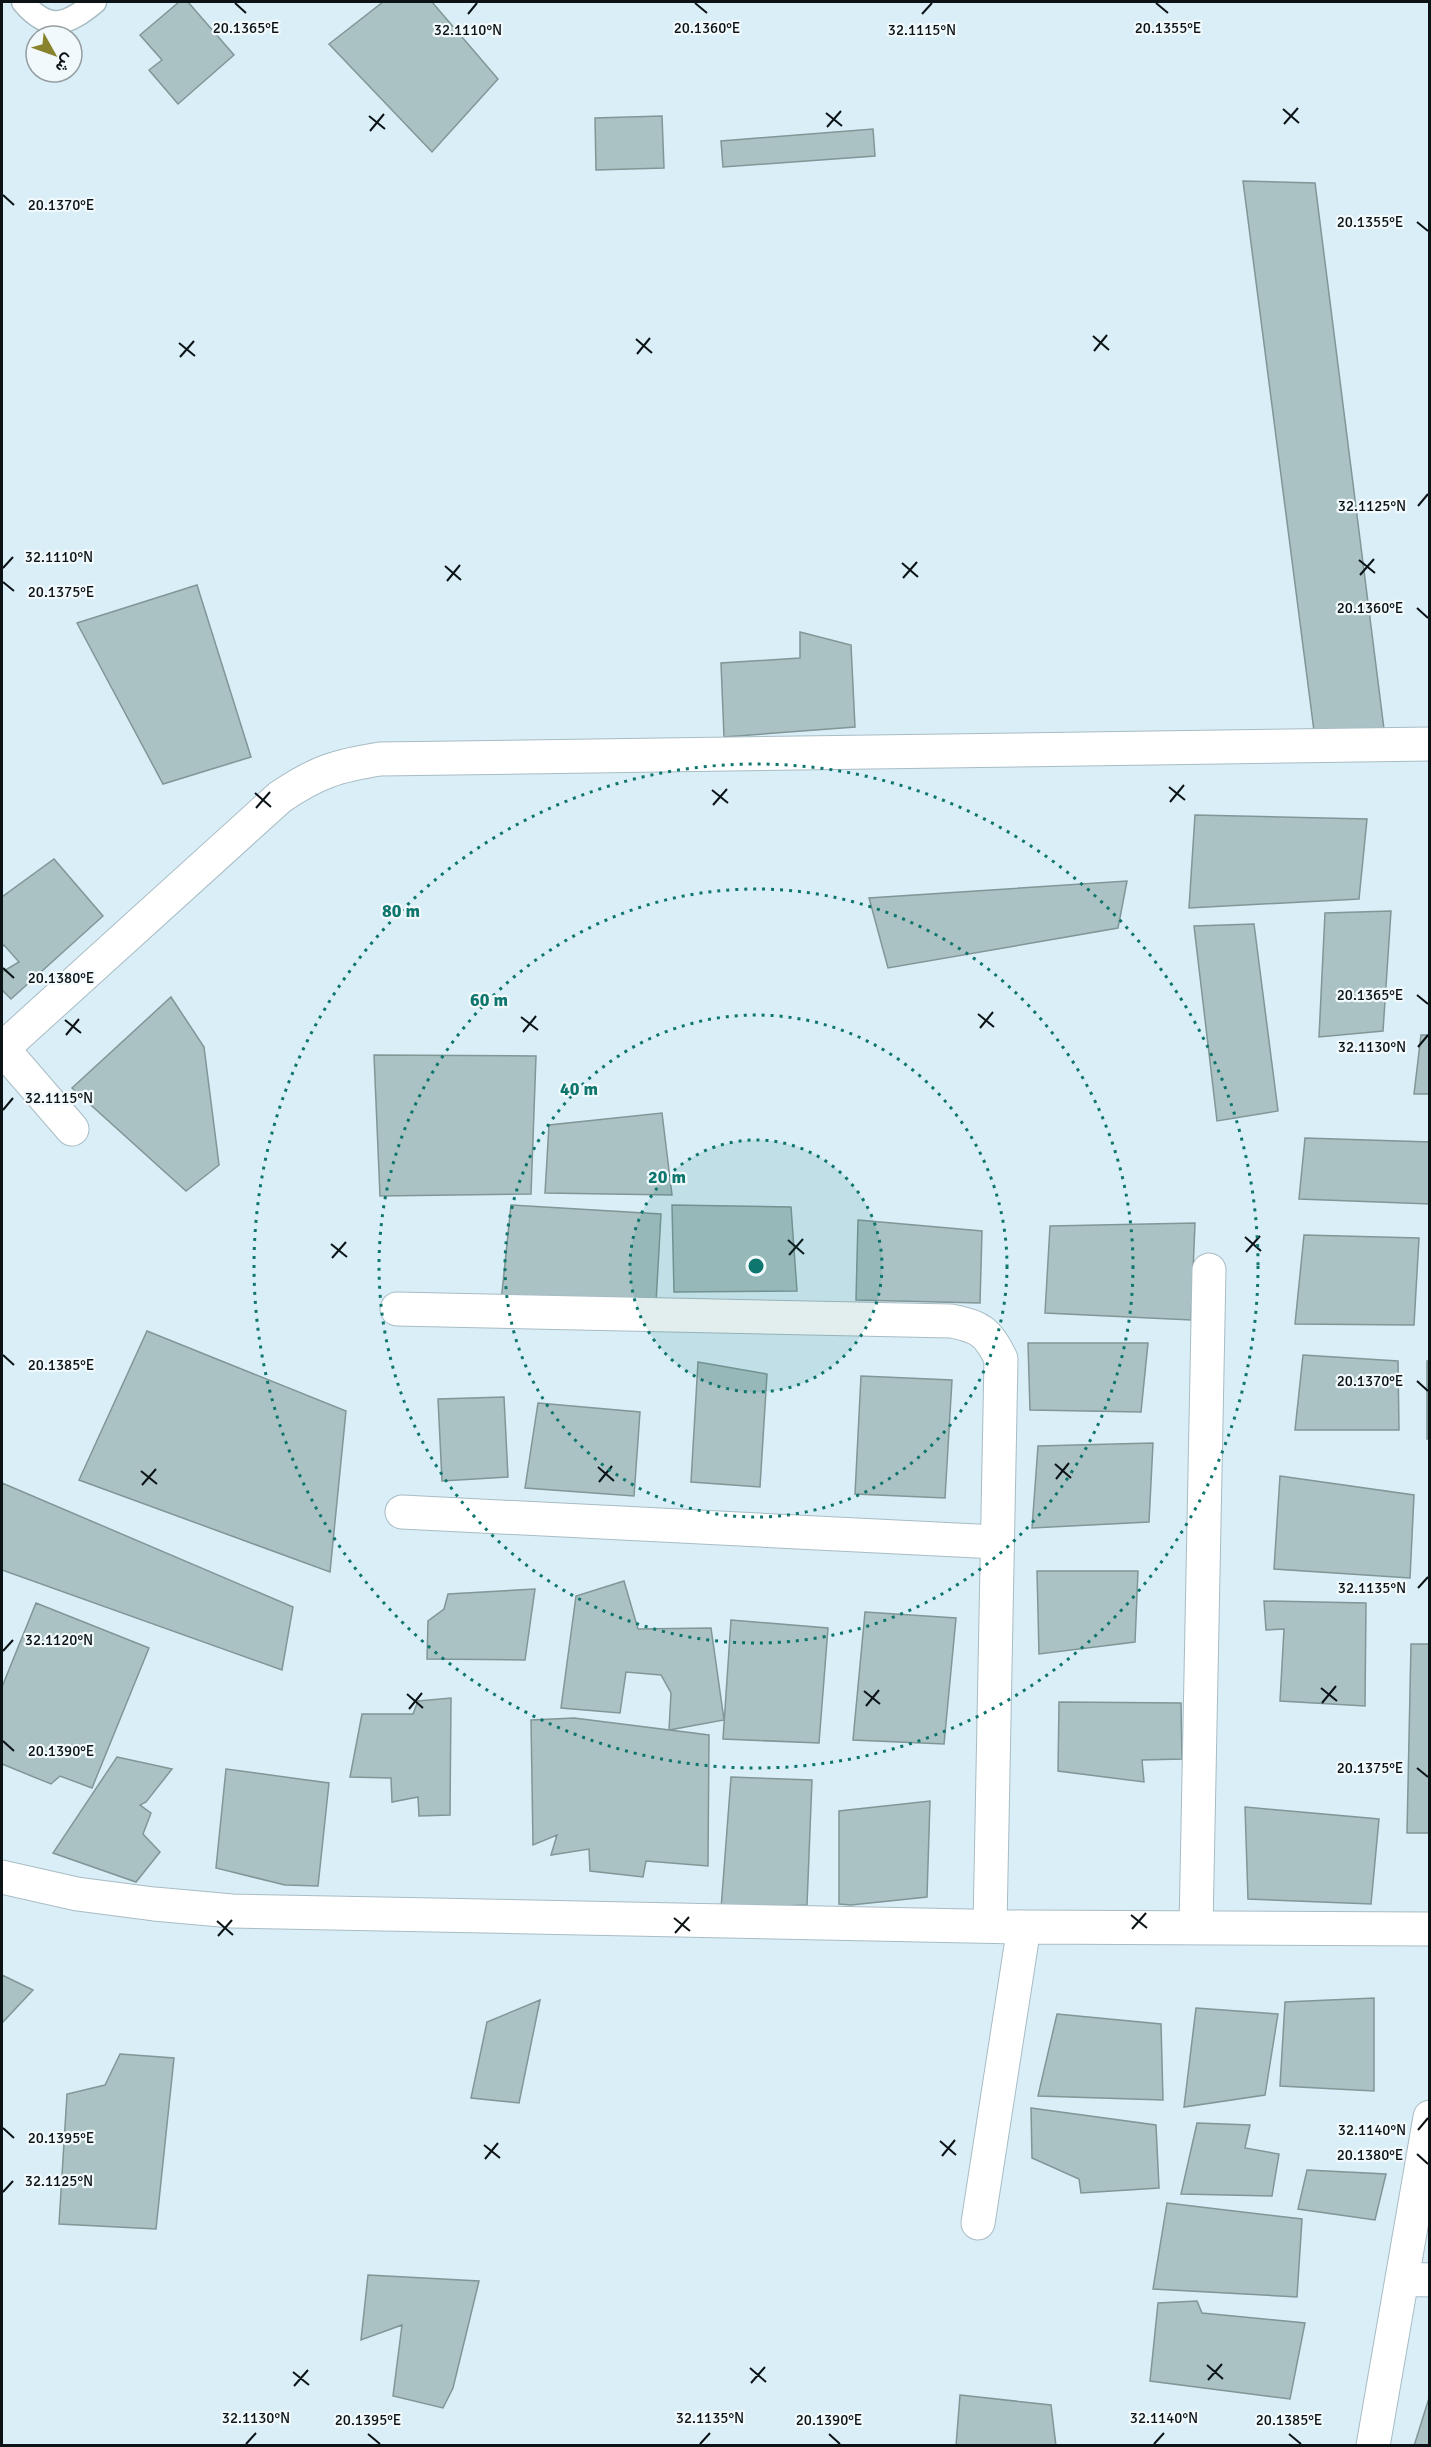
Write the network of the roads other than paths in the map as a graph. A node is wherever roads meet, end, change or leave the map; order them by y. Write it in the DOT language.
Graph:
graph roads {
  1 [pos="23,2"];
  2 [pos="94,2"];
  3 [pos="1430,744"];
  4 [pos="2,1048"];
  5 [pos="72,1129"];
  6 [pos="1209,1270"];
  7 [pos="397,1309"];
  8 [pos="402,1512"];
  9 [pos="997,1542"];
  10 [pos="2,1877"];
  11 [pos="990,1926"];
  12 [pos="1023,1927"];
  13 [pos="1196,1928"];
  14 [pos="1430,1929"];
  15 [pos="1430,2117"];
  16 [pos="978,2223"];
  17 [pos="1416,2280"];
  18 [pos="1373,2445"];
  1 -- 2 [label="lane"];
  3 -- 4 [label="street"];
  4 -- 5 [label="street"];
  6 -- 13 [label="street"];
  7 -- 9 [label="street"];
  8 -- 9 [label="street"];
  9 -- 11 [label="street"];
  10 -- 11 [label="street"];
  11 -- 12 [label="street"];
  12 -- 13 [label="street"];
  12 -- 16 [label="street"];
  13 -- 14 [label="street"];
  15 -- 17 [label="street"];
  17 -- 18 [label="street"];
}
